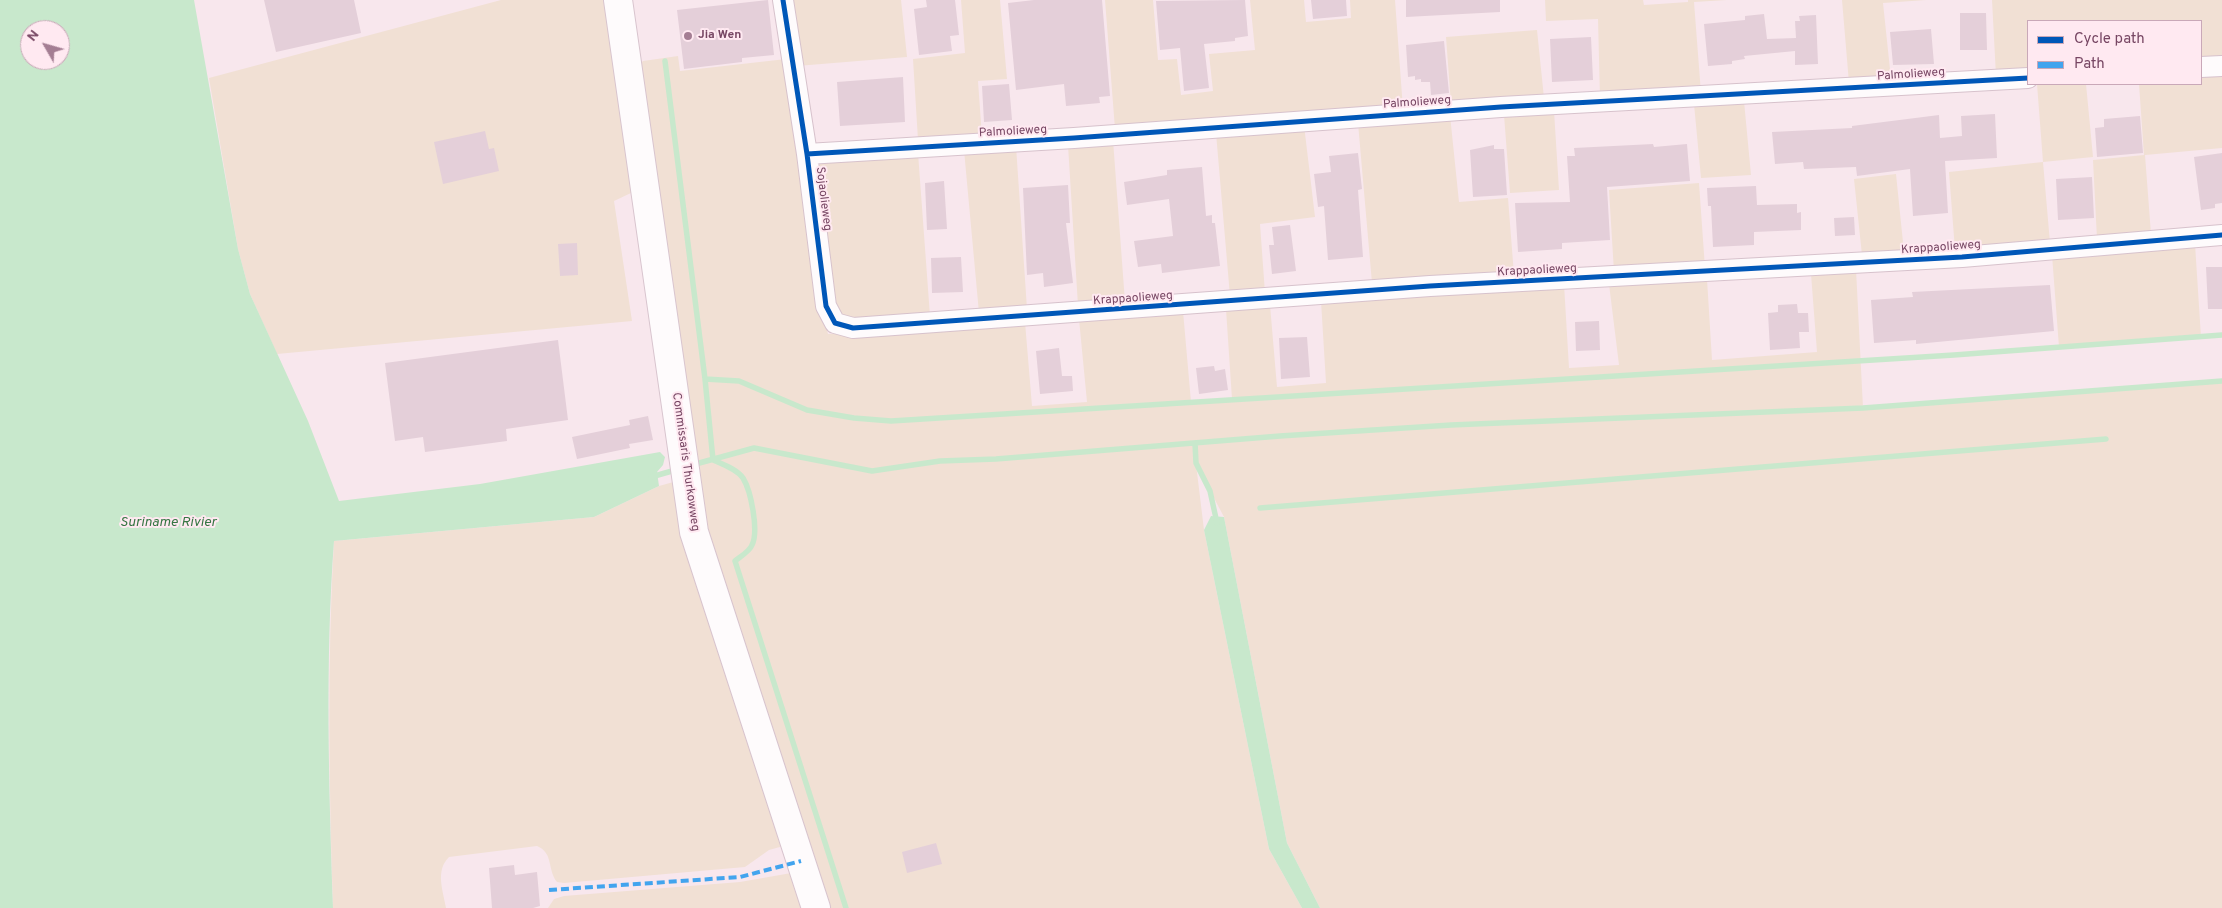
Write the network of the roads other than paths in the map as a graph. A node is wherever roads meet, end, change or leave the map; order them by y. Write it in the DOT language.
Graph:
graph roads {
  1 [pos="618,0"];
  2 [pos="782,0"];
  3 [pos="2222,66"];
  4 [pos="2202,67"];
  5 [pos="2027,78"];
  6 [pos="807,154"];
  7 [pos="2222,235"];
  8 [pos="853,328"];
  9 [pos="816,908"];
  1 -- 9 [label="main road, Commissaris Thurkowweg"];
  2 -- 6 [label="street, Sojaolieweg"];
  3 -- 4 [label="street"];
  5 -- 6 [label="street, Palmolieweg"];
  6 -- 8 [label="street, Sojaolieweg"];
  7 -- 8 [label="street, Krappaolieweg"];
}
